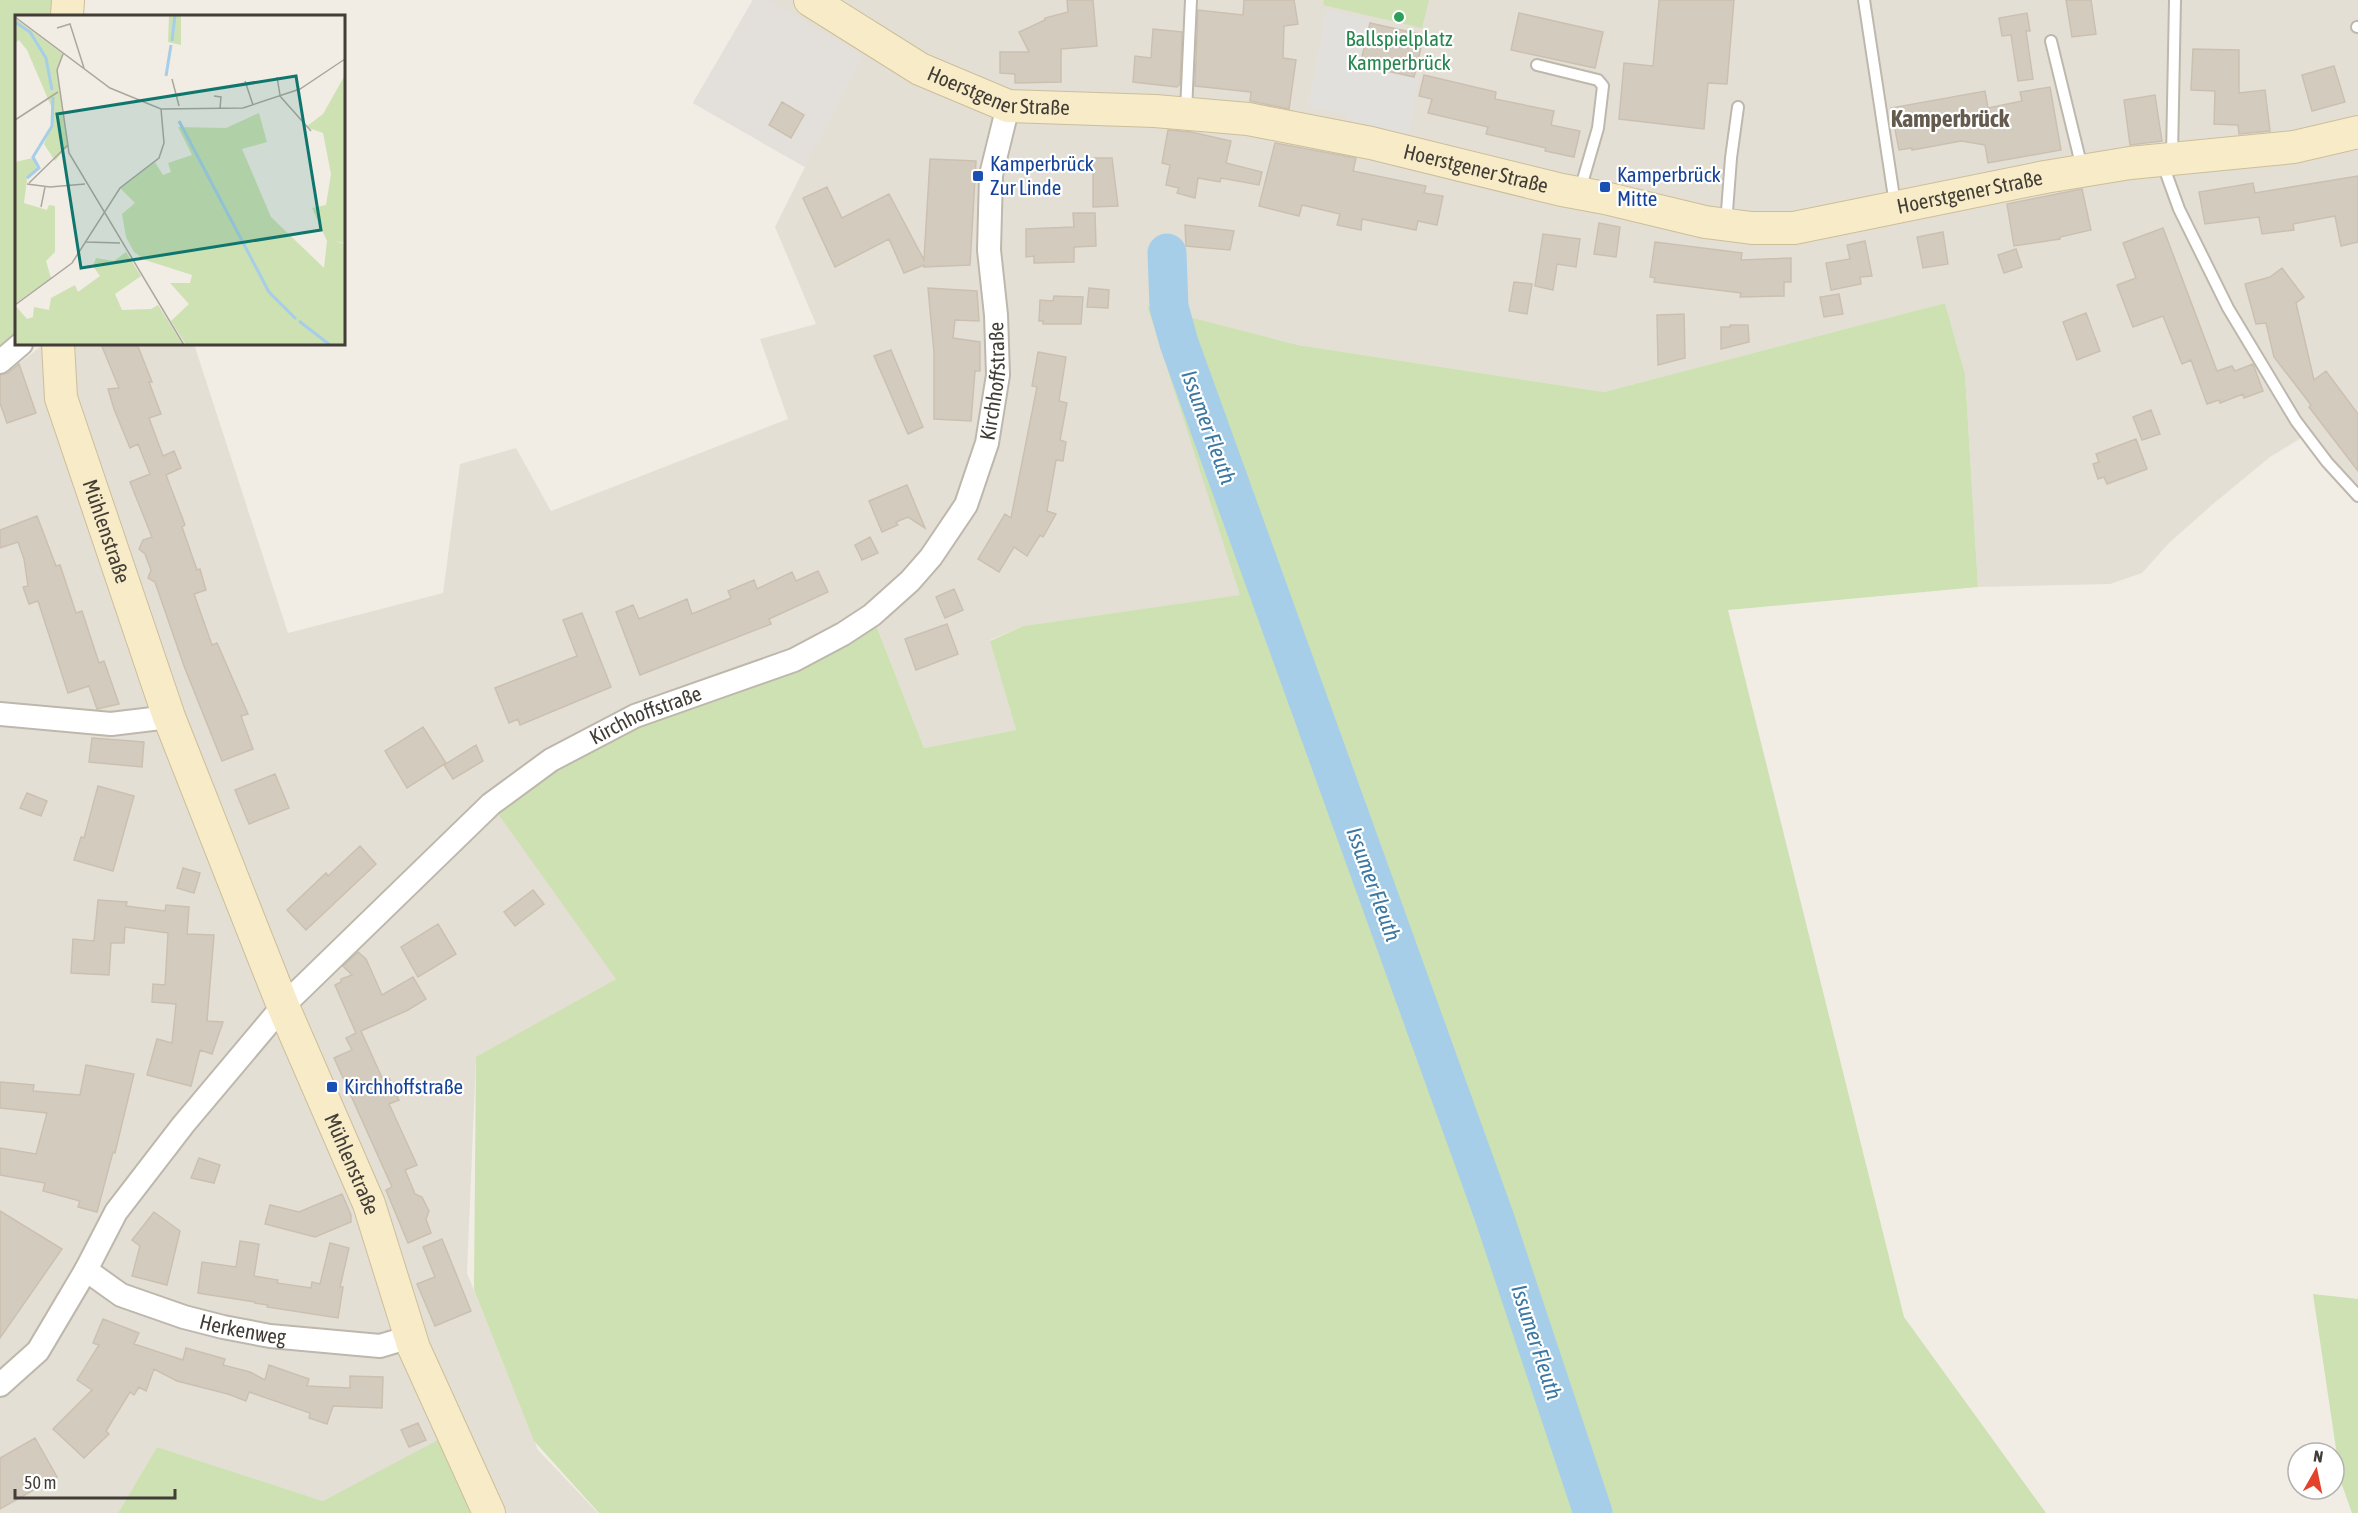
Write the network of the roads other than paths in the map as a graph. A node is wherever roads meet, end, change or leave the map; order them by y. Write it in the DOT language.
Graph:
graph roads {
  1 [pos="68,0"];
  2 [pos="810,0"];
  3 [pos="1191,0"];
  4 [pos="1864,0"];
  5 [pos="2175,0"];
  6 [pos="67,15"];
  7 [pos="2051,41"];
  8 [pos="1537,65"];
  9 [pos="1008,106"];
  10 [pos="1738,108"];
  11 [pos="1186,114"];
  12 [pos="2358,132"];
  13 [pos="2167,160"];
  14 [pos="2082,171"];
  15 [pos="1580,193"];
  16 [pos="1895,208"];
  17 [pos="1723,224"];
  18 [pos="20,345"];
  19 [pos="58,345"];
  20 [pos="0,362"];
  21 [pos="2358,496"];
  22 [pos="0,714"];
  23 [pos="169,717"];
  24 [pos="283,1006"];
  25 [pos="86,1270"];
  26 [pos="410,1337"];
  27 [pos="0,1385"];
  28 [pos="489,1513"];
  1 -- 6 [label="main road"];
  2 -- 9 [label="main road, Hoerstgener Straße"];
  3 -- 11 [label="lane"];
  4 -- 16 [label="lane"];
  5 -- 13 [label="lane"];
  7 -- 14 [label="lane"];
  8 -- 15 [label="lane"];
  9 -- 11 [label="main road, Hoerstgener Straße"];
  9 -- 24 [label="street, Kirchhoffstraße"];
  10 -- 17 [label="lane"];
  11 -- 15 [label="main road, Hoerstgener Straße"];
  12 -- 13 [label="main road, Hoerstgener Straße"];
  13 -- 14 [label="main road, Hoerstgener Straße"];
  13 -- 21 [label="lane"];
  14 -- 16 [label="main road, Hoerstgener Straße"];
  15 -- 17 [label="main road, Hoerstgener Straße"];
  16 -- 17 [label="main road, Hoerstgener Straße"];
  18 -- 20 [label="street"];
  19 -- 23 [label="main road, Mühlenstraße"];
  22 -- 23 [label="street"];
  23 -- 24 [label="main road, Mühlenstraße"];
  24 -- 25 [label="street, Kirchhoffstraße"];
  24 -- 26 [label="main road, Mühlenstraße"];
  25 -- 26 [label="street, Herkenweg"];
  25 -- 27 [label="street, Kirchhoffstraße"];
  26 -- 28 [label="main road, Mühlenstraße"];
}
